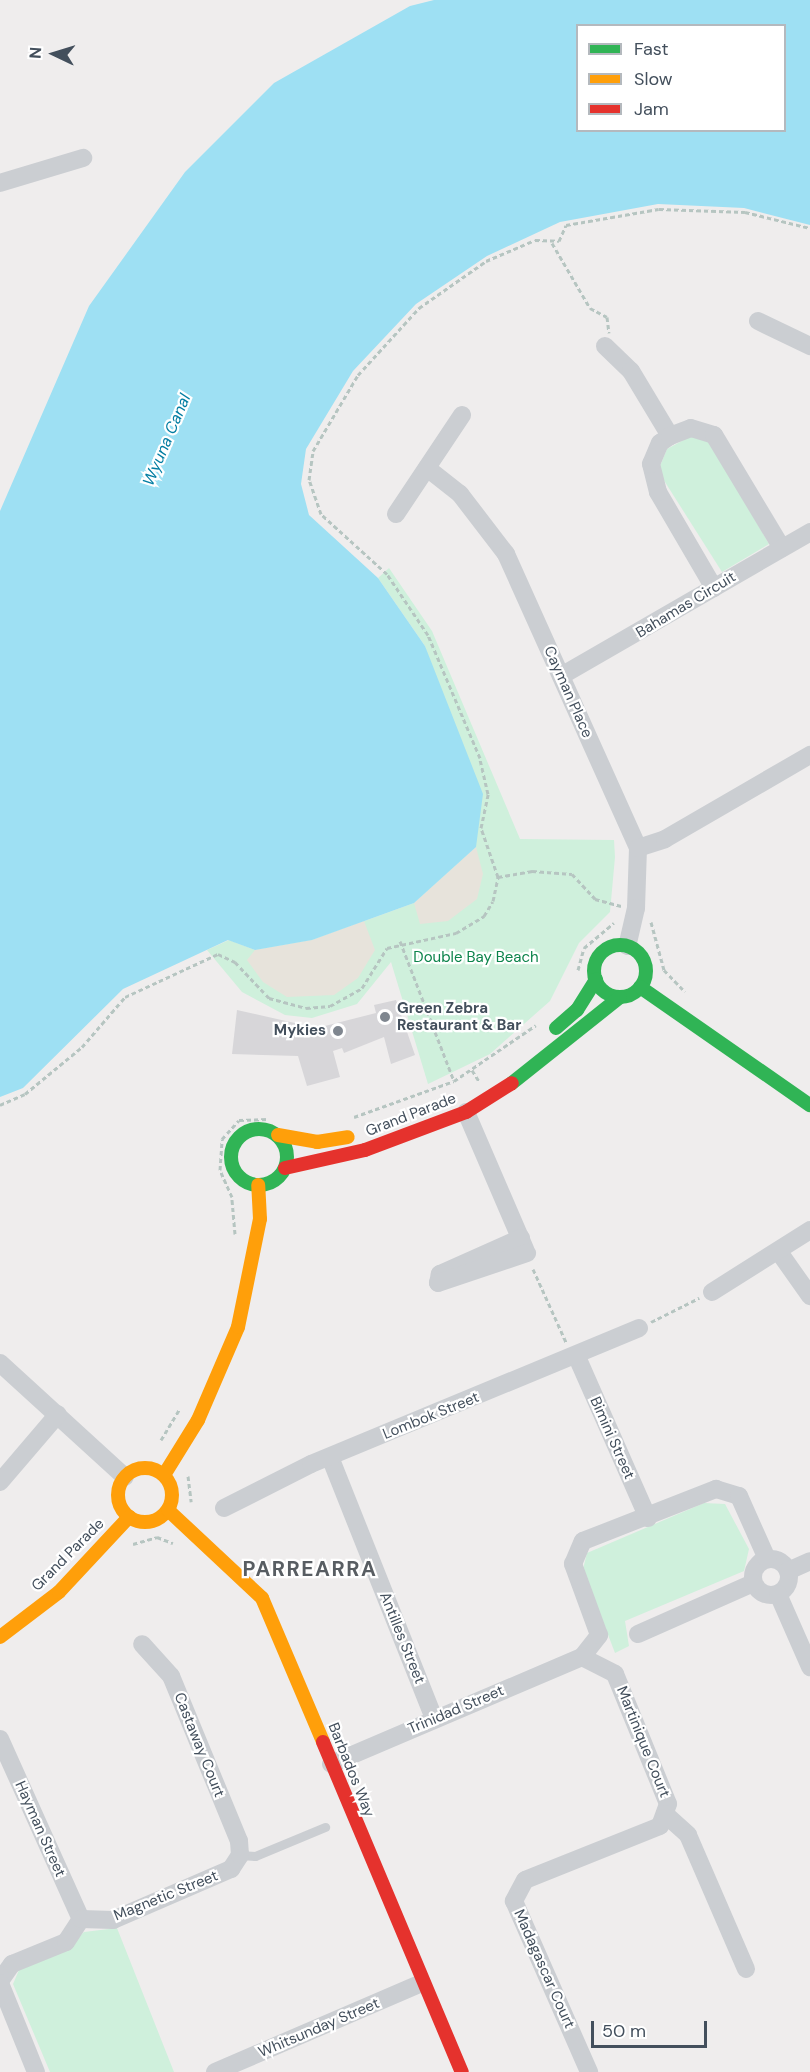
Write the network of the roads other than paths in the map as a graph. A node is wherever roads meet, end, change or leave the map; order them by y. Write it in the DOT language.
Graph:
graph roads {
  1 [pos="83,158"];
  2 [pos="0,183"];
  3 [pos="758,321"];
  4 [pos="605,346"];
  5 [pos="810,346"];
  6 [pos="462,415"];
  7 [pos="670,436"];
  8 [pos="427,468"];
  9 [pos="396,514"];
  10 [pos="810,532"];
  11 [pos="782,548"];
  12 [pos="714,588"];
  13 [pos="561,676"];
  14 [pos="810,755"];
  15 [pos="638,848"];
  16 [pos="627,946"];
  17 [pos="596,980"];
  18 [pos="640,987"];
  19 [pos="620,997"];
  20 [pos="810,1105"];
  21 [pos="466,1112"];
  22 [pos="278,1135"];
  23 [pos="285,1168"];
  24 [pos="258,1185"];
  25 [pos="810,1230"];
  26 [pos="526,1252"];
  27 [pos="779,1252"];
  28 [pos="712,1292"];
  29 [pos="810,1296"];
  30 [pos="639,1328"];
  31 [pos="577,1357"];
  32 [pos="0,1364"];
  33 [pos="57,1414"];
  34 [pos="330,1457"];
  35 [pos="164,1475"];
  36 [pos="125,1477"];
  37 [pos="0,1482"];
  38 [pos="224,1508"];
  39 [pos="168,1510"];
  40 [pos="129,1517"];
  41 [pos="648,1518"];
  42 [pos="767,1559"];
  43 [pos="810,1561"];
  44 [pos="788,1571"];
  45 [pos="753,1583"];
  46 [pos="778,1594"];
  47 [pos="638,1634"];
  48 [pos="0,1637"];
  49 [pos="142,1644"];
  50 [pos="582,1657"];
  51 [pos="810,1667"];
  52 [pos="434,1718"];
  53 [pos="0,1740"];
  54 [pos="331,1764"];
  55 [pos="6,1770"];
  56 [pos="665,1814"];
  57 [pos="325,1827"];
  58 [pos="240,1855"];
  59 [pos="81,1919"];
  60 [pos="746,1969"];
  61 [pos="0,1982"];
  62 [pos="422,1983"];
  63 [pos="36,2072"];
  64 [pos="215,2072"];
  65 [pos="462,2072"];
  66 [pos="589,2072"];
  1 -- 2 [label="street"];
  3 -- 5 [label="street"];
  4 -- 7 [label="street"];
  6 -- 8 [label="street"];
  7 -- 11 [label="street"];
  7 -- 12 [label="street"];
  8 -- 9 [label="street"];
  8 -- 13 [label="street, Cayman Place"];
  10 -- 11 [label="street, Bahamas Circuit"];
  11 -- 12 [label="street, Bahamas Circuit"];
  12 -- 13 [label="street, Bahamas Circuit"];
  13 -- 15 [label="street, Cayman Place"];
  14 -- 15 [label="street"];
  15 -- 16 [label="street, Cayman Place"];
  16 -- 17 [label="street"];
  16 -- 18 [label="street"];
  17 -- 19 [label="street"];
  17 -- 22 [label="street, Grand Parade"];
  18 -- 19 [label="street"];
  18 -- 20 [label="street"];
  19 -- 21 [label="street, Grand Parade"];
  21 -- 23 [label="street, Grand Parade"];
  21 -- 26 [label="street"];
  22 -- 23 [label="street"];
  22 -- 24 [label="street"];
  23 -- 24 [label="street"];
  24 -- 35 [label="street"];
  25 -- 27 [label="street"];
  27 -- 28 [label="street"];
  27 -- 29 [label="street"];
  30 -- 31 [label="street, Lombok Street"];
  31 -- 34 [label="street, Lombok Street"];
  31 -- 41 [label="street, Bimini Street"];
  32 -- 33 [label="street"];
  33 -- 36 [label="street"];
  33 -- 37 [label="street"];
  34 -- 38 [label="street, Lombok Street"];
  34 -- 52 [label="street, Antilles Street"];
  35 -- 36 [label="street"];
  35 -- 39 [label="street"];
  36 -- 40 [label="street"];
  39 -- 40 [label="street"];
  39 -- 54 [label="street, Barbados Way"];
  40 -- 48 [label="street, Grand Parade"];
  41 -- 42 [label="street"];
  41 -- 50 [label="street"];
  42 -- 44 [label="street"];
  42 -- 45 [label="street"];
  43 -- 44 [label="street"];
  44 -- 46 [label="street"];
  45 -- 46 [label="street"];
  45 -- 47 [label="street"];
  46 -- 51 [label="street"];
  49 -- 58 [label="street, Castaway Court"];
  50 -- 52 [label="street, Trinidad Street"];
  50 -- 56 [label="street, Martinique Court"];
  52 -- 54 [label="street, Trinidad Street"];
  53 -- 55 [label="street, Hayman Street"];
  54 -- 62 [label="street, Barbados Way"];
  55 -- 59 [label="street, Hayman Street"];
  56 -- 60 [label="street, Martinique Court"];
  56 -- 66 [label="street, Madagascar Court"];
  57 -- 58 [label="lane"];
  58 -- 59 [label="street, Magnetic Street"];
  59 -- 61 [label="street"];
  61 -- 63 [label="street"];
  62 -- 64 [label="street, Whitsunday Street"];
  62 -- 65 [label="street, Barbados Way"];
}
